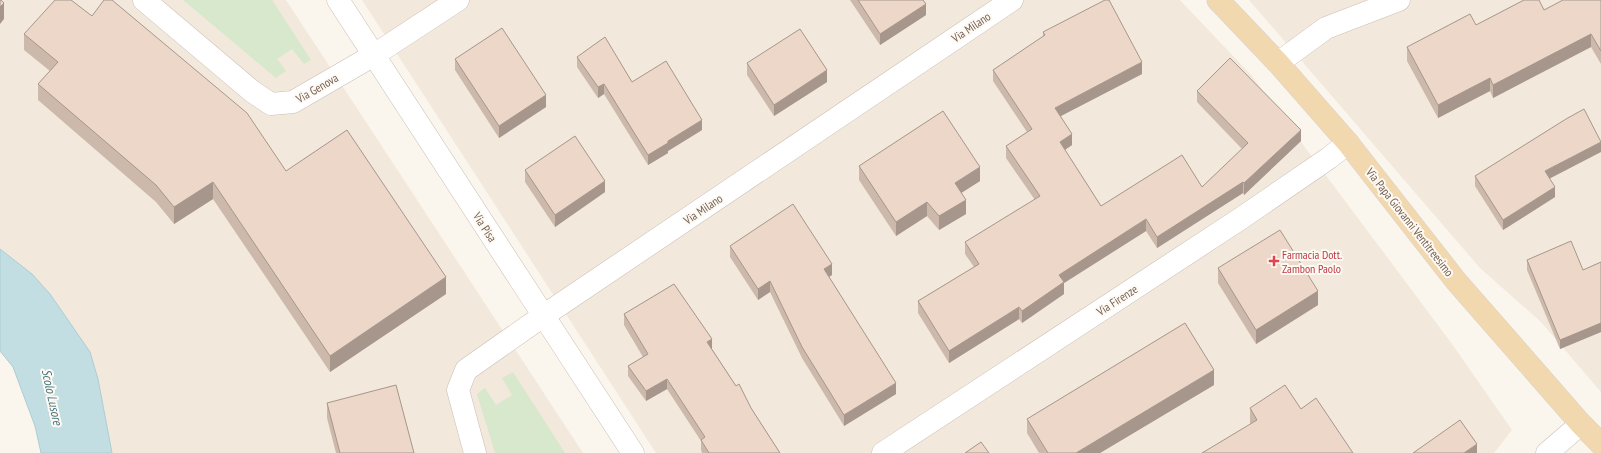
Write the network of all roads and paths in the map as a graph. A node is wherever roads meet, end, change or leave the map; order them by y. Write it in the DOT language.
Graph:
graph roads {
  1 [pos="144,0"];
  2 [pos="338,0"];
  3 [pos="458,0"];
  4 [pos="1012,0"];
  5 [pos="1218,0"];
  6 [pos="1399,0"];
  7 [pos="374,56"];
  8 [pos="1278,63"];
  9 [pos="1348,143"];
  10 [pos="543,316"];
  11 [pos="1581,424"];
  12 [pos="1601,444"];
  13 [pos="475,453"];
  14 [pos="633,453"];
  15 [pos="883,453"];
  16 [pos="1547,453"];
  1 -- 7 [label="street, Via Genova"];
  2 -- 7 [label="street, Via Pisa"];
  3 -- 7 [label="street, Via Genova"];
  4 -- 10 [label="street, Via Milano"];
  5 -- 8 [label="main road, Via Papa Giovanni Ventitreesimo"];
  6 -- 8 [label="street"];
  7 -- 10 [label="street, Via Pisa"];
  8 -- 9 [label="main road, Via Papa Giovanni Ventitreesimo"];
  9 -- 11 [label="main road, Via Papa Giovanni Ventitreesimo"];
  9 -- 15 [label="street, Via Firenze"];
  10 -- 13 [label="street, Via Milano"];
  10 -- 14 [label="street, Via Pisa"];
  11 -- 12 [label="main road, Via Papa Giovanni Ventitreesimo"];
  11 -- 16 [label="street"];
}
